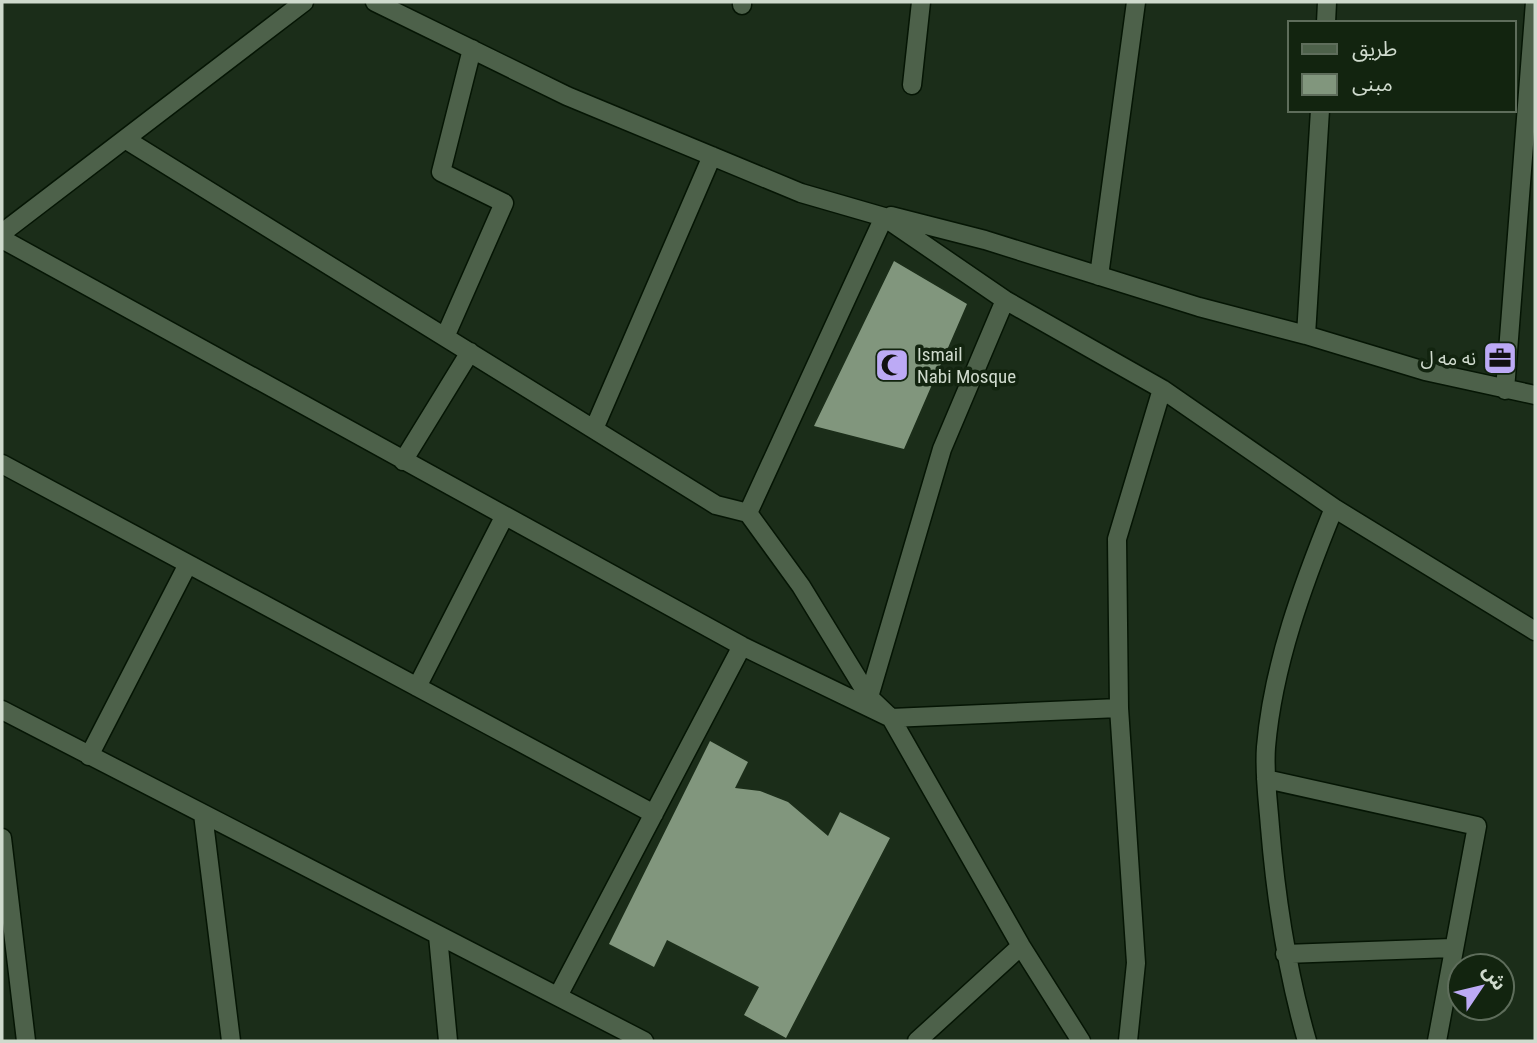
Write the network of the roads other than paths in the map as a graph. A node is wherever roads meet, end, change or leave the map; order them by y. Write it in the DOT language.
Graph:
graph roads {
  1 [pos="304,2"];
  2 [pos="375,2"];
  3 [pos="921,2"];
  4 [pos="1136,2"];
  5 [pos="1327,2"];
  6 [pos="1535,2"];
  7 [pos="1326,21"];
  8 [pos="471,49"];
  9 [pos="912,85"];
  10 [pos="1320,112"];
  11 [pos="125,139"];
  12 [pos="712,156"];
  13 [pos="860,208"];
  14 [pos="884,217"];
  15 [pos="2,236"];
  16 [pos="1099,276"];
  17 [pos="1005,300"];
  18 [pos="1306,335"];
  19 [pos="445,337"];
  20 [pos="470,352"];
  21 [pos="1162,389"];
  22 [pos="1505,390"];
  23 [pos="1535,395"];
  24 [pos="594,429"];
  25 [pos="403,461"];
  26 [pos="2,464"];
  27 [pos="1334,508"];
  28 [pos="748,513"];
  29 [pos="504,517"];
  30 [pos="188,564"];
  31 [pos="1535,631"];
  32 [pos="742,646"];
  33 [pos="417,687"];
  34 [pos="869,696"];
  35 [pos="1119,708"];
  36 [pos="2,710"];
  37 [pos="891,718"];
  38 [pos="89,756"];
  39 [pos="1266,779"];
  40 [pos="203,814"];
  41 [pos="654,814"];
  42 [pos="2,838"];
  43 [pos="438,936"];
  44 [pos="1021,946"];
  45 [pos="1452,948"];
  46 [pos="1285,954"];
  47 [pos="558,996"];
  48 [pos="26,1041"];
  49 [pos="231,1041"];
  50 [pos="448,1041"];
  51 [pos="644,1041"];
  52 [pos="916,1041"];
  53 [pos="1082,1041"];
  54 [pos="1128,1041"];
  55 [pos="1307,1041"];
  56 [pos="1437,1041"];
  1 -- 11 [label="street"];
  2 -- 8 [label="street"];
  3 -- 9 [label="street"];
  4 -- 16 [label="street"];
  5 -- 7 [label="street"];
  6 -- 22 [label="street"];
  8 -- 12 [label="street"];
  8 -- 19 [label="street"];
  10 -- 18 [label="street"];
  11 -- 15 [label="street"];
  11 -- 19 [label="street"];
  12 -- 13 [label="street"];
  12 -- 24 [label="street"];
  13 -- 14 [label="street"];
  13 -- 16 [label="street"];
  14 -- 17 [label="street"];
  14 -- 28 [label="street"];
  15 -- 25 [label="street"];
  16 -- 18 [label="street"];
  17 -- 21 [label="street"];
  17 -- 34 [label="street"];
  18 -- 22 [label="street"];
  19 -- 20 [label="street"];
  20 -- 24 [label="street"];
  20 -- 25 [label="street"];
  21 -- 27 [label="street"];
  21 -- 35 [label="street"];
  22 -- 23 [label="street"];
  24 -- 28 [label="street"];
  25 -- 29 [label="street"];
  26 -- 30 [label="street"];
  27 -- 31 [label="street"];
  27 -- 39 [label="street"];
  28 -- 34 [label="street"];
  29 -- 32 [label="street"];
  29 -- 33 [label="street"];
  30 -- 33 [label="street"];
  30 -- 38 [label="street"];
  32 -- 37 [label="street"];
  32 -- 41 [label="street"];
  33 -- 41 [label="street"];
  34 -- 37 [label="street"];
  35 -- 37 [label="street"];
  35 -- 54 [label="street"];
  36 -- 38 [label="street"];
  37 -- 44 [label="street"];
  38 -- 40 [label="street"];
  39 -- 45 [label="street"];
  39 -- 46 [label="street"];
  40 -- 43 [label="street"];
  40 -- 49 [label="street"];
  41 -- 47 [label="street"];
  42 -- 48 [label="street"];
  43 -- 47 [label="street"];
  43 -- 50 [label="street"];
  44 -- 52 [label="street"];
  44 -- 53 [label="street"];
  45 -- 46 [label="street"];
  45 -- 56 [label="street"];
  46 -- 55 [label="street"];
  47 -- 51 [label="street"];
}
